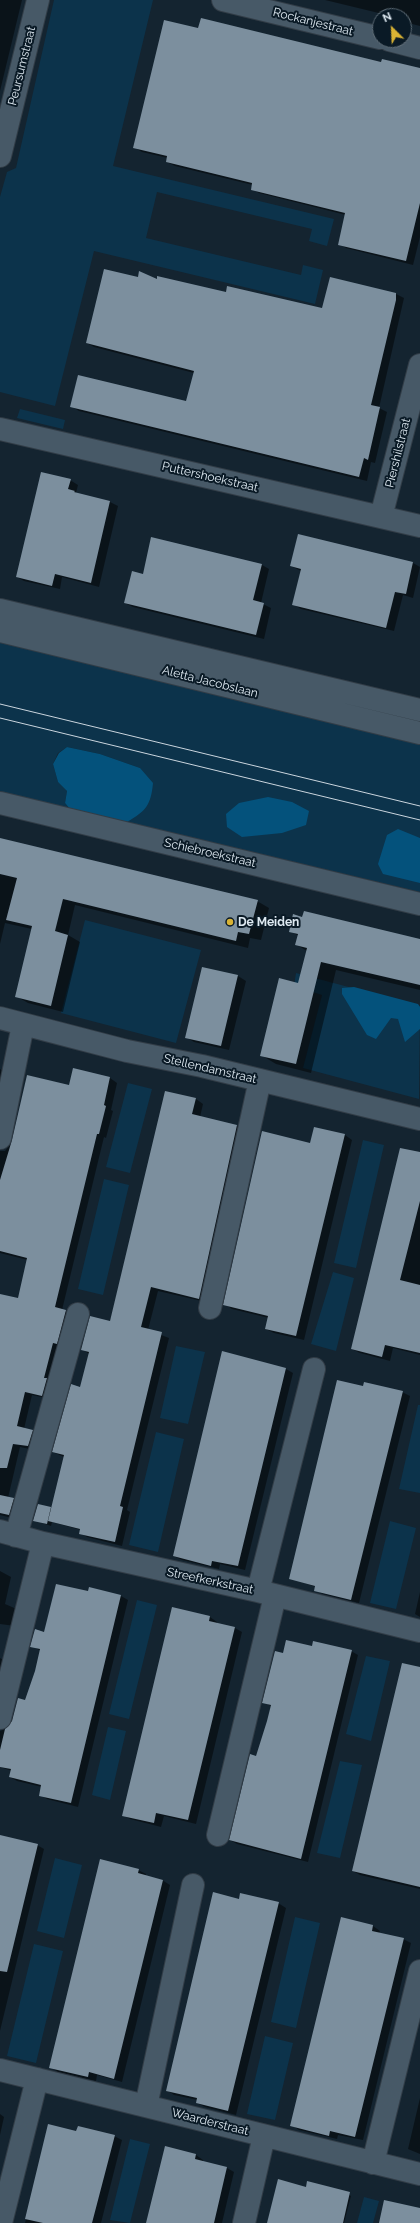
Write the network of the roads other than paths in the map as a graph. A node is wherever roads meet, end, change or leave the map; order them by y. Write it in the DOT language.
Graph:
graph roads {
  1 [pos="38,0"];
  2 [pos="222,0"];
  3 [pos="372,36"];
  4 [pos="0,156"];
  5 [pos="420,365"];
  6 [pos="0,429"];
  7 [pos="381,517"];
  8 [pos="420,526"];
  9 [pos="0,610"];
  10 [pos="0,632"];
  11 [pos="420,710"];
  12 [pos="420,733"];
  13 [pos="0,803"];
  14 [pos="420,904"];
  15 [pos="0,1018"];
  16 [pos="23,1025"];
  17 [pos="260,1080"];
  18 [pos="420,1119"];
  19 [pos="0,1138"];
  20 [pos="210,1308"];
  21 [pos="78,1314"];
  22 [pos="314,1369"];
  23 [pos="8,1533"];
  24 [pos="43,1543"];
  25 [pos="266,1593"];
  26 [pos="420,1631"];
  27 [pos="0,1718"];
  28 [pos="218,1835"];
  29 [pos="193,1885"];
  30 [pos="420,1971"];
  31 [pos="0,2070"];
  32 [pos="37,2079"];
  33 [pos="146,2106"];
  34 [pos="264,2136"];
  35 [pos="373,2163"];
  36 [pos="420,2174"];
  37 [pos="1,2223"];
  38 [pos="244,2223"];
  1 -- 4 [label="street, Peursumstraat"];
  2 -- 3 [label="street, Rockanjestraat"];
  5 -- 7 [label="street, Piershilstraat"];
  6 -- 7 [label="street, Puttershoekstraat"];
  7 -- 8 [label="street, Puttershoekstraat"];
  9 -- 11 [label="street, Aletta Jacobslaan"];
  10 -- 12 [label="street, Aletta Jacobslaan"];
  13 -- 14 [label="street, Schiebroekstraat"];
  15 -- 16 [label="street, Stellendamstraat"];
  16 -- 17 [label="street, Stellendamstraat"];
  16 -- 19 [label="street"];
  17 -- 18 [label="street, Stellendamstraat"];
  17 -- 20 [label="street"];
  21 -- 23 [label="street"];
  22 -- 25 [label="street"];
  23 -- 24 [label="street, Streefkerkstraat"];
  24 -- 25 [label="street, Streefkerkstraat"];
  24 -- 27 [label="street"];
  25 -- 26 [label="street, Streefkerkstraat"];
  25 -- 28 [label="street"];
  29 -- 33 [label="street"];
  30 -- 35 [label="street"];
  31 -- 32 [label="street, Waarderstraat"];
  32 -- 33 [label="street, Waarderstraat"];
  32 -- 37 [label="street"];
  33 -- 34 [label="street, Waarderstraat"];
  34 -- 35 [label="street, Waarderstraat"];
  34 -- 38 [label="street"];
  35 -- 36 [label="street, Waarderstraat"];
}
